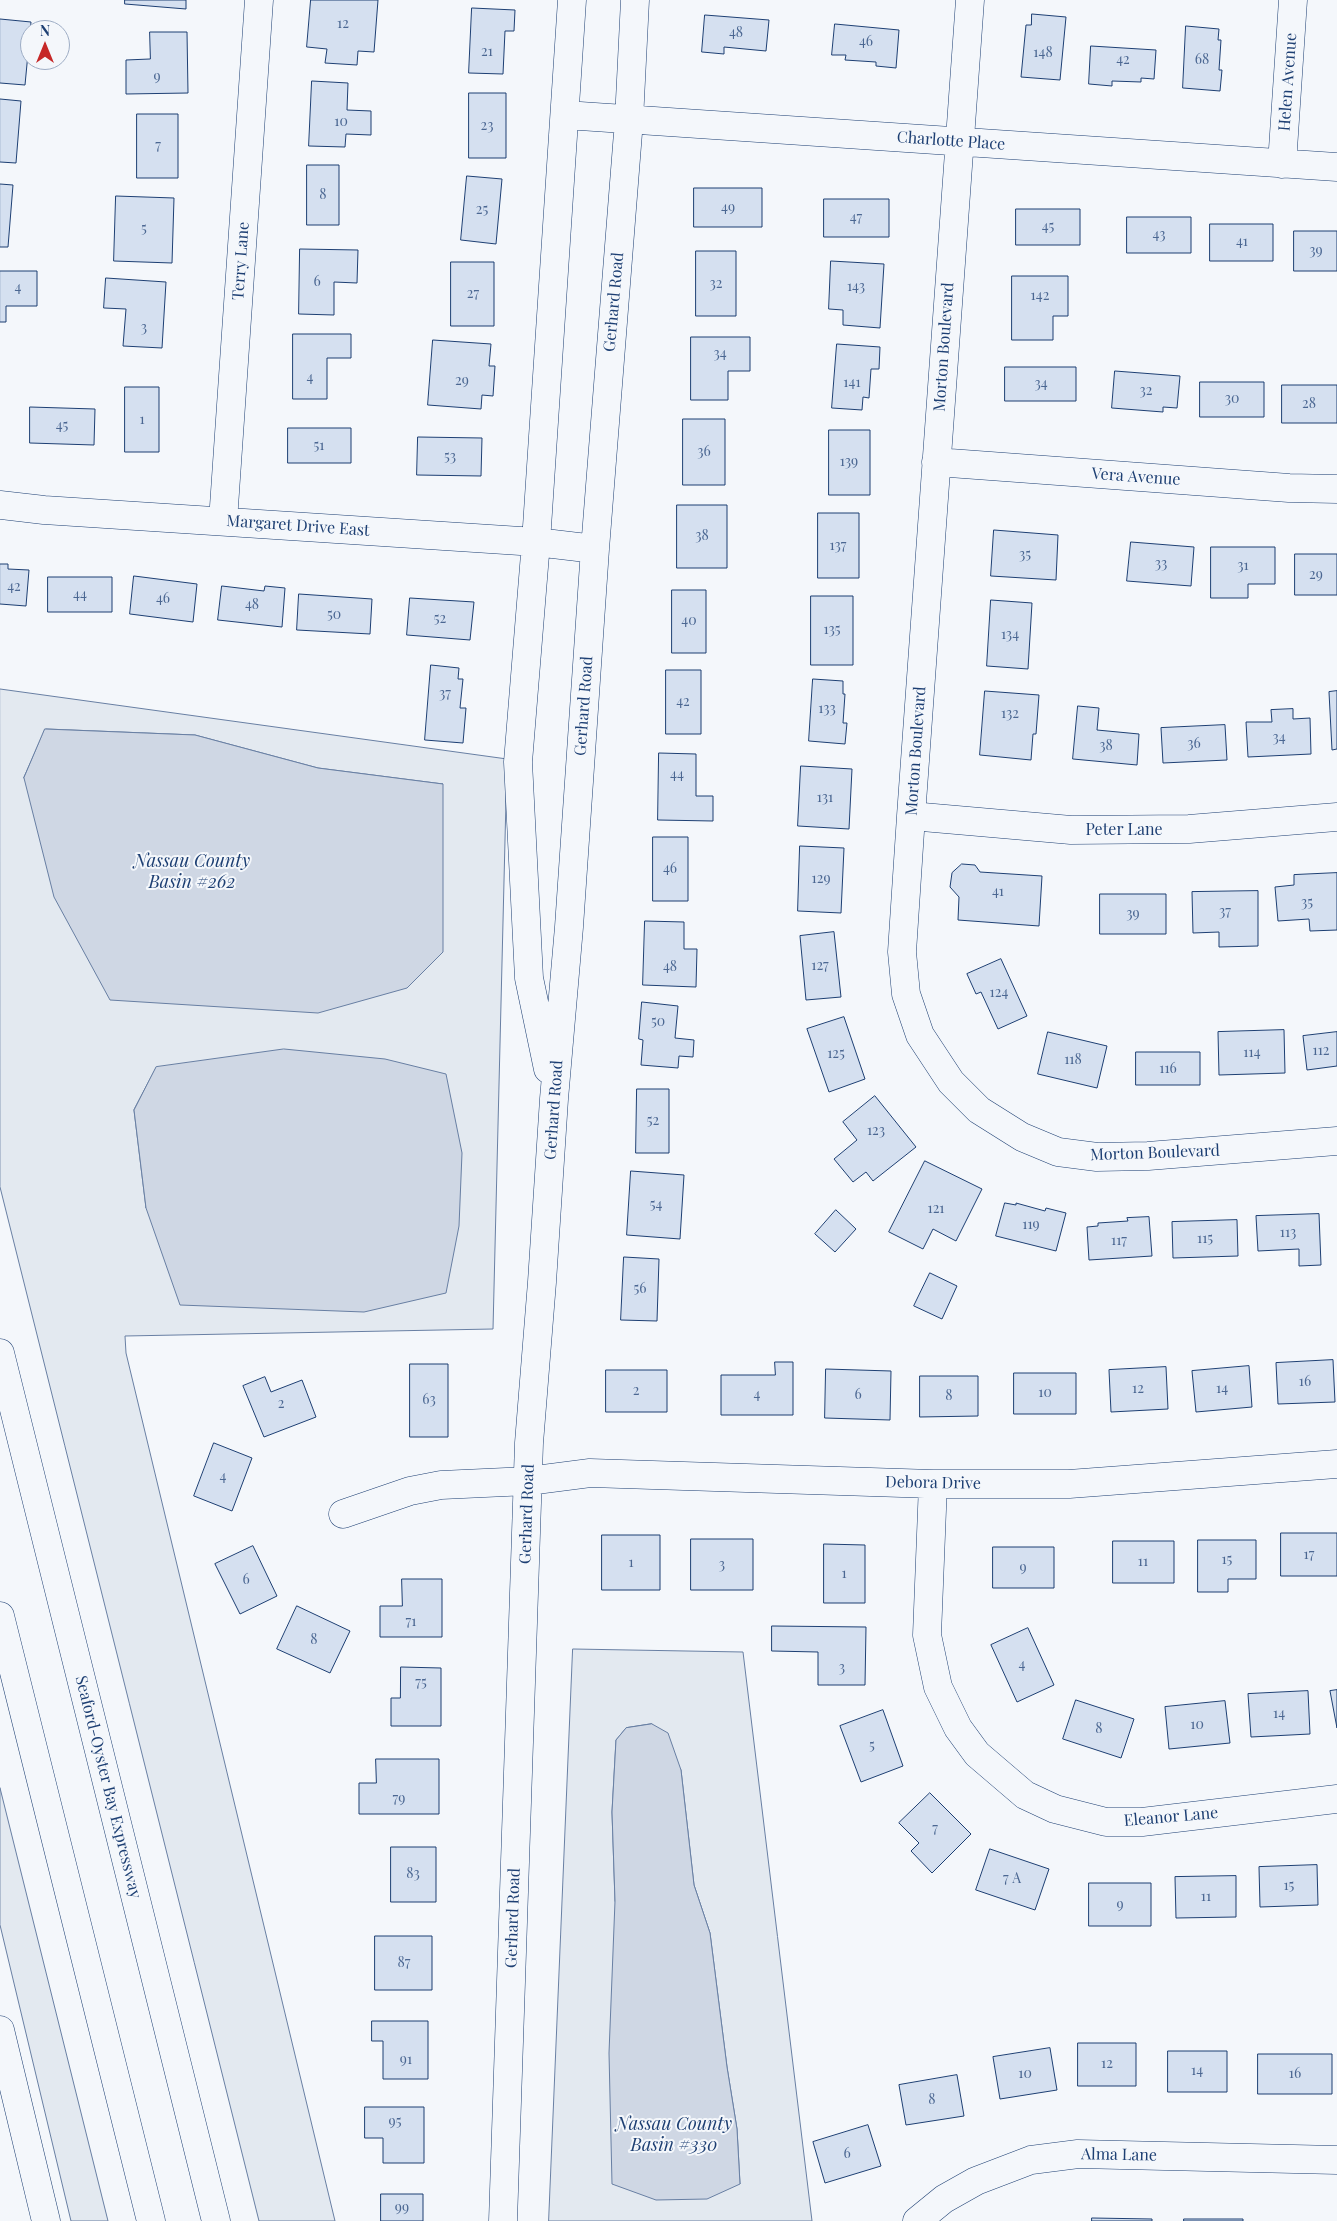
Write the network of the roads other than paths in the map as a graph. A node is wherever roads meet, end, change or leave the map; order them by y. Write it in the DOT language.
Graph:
graph roads {
  1 [pos="259,0"];
  2 [pos="572,0"];
  3 [pos="635,0"];
  4 [pos="970,0"];
  5 [pos="1294,0"];
  6 [pos="565,115"];
  7 [pos="629,120"];
  8 [pos="960,141"];
  9 [pos="1282,164"];
  10 [pos="1337,167"];
  11 [pos="936,462"];
  12 [pos="1337,489"];
  13 [pos="0,505"];
  14 [pos="223,521"];
  15 [pos="536,542"];
  16 [pos="595,549"];
  17 [pos="911,816"];
  18 [pos="1337,818"];
  19 [pos="554,1099"];
  20 [pos="1337,1141"];
  21 [pos="0,1353"];
  22 [pos="1337,1464"];
  23 [pos="528,1482"];
  24 [pos="933,1484"];
  25 [pos="343,1514"];
  26 [pos="0,1616"];
  27 [pos="1337,1798"];
  28 [pos="0,2030"];
  29 [pos="1337,2160"];
  30 [pos="46,2221"];
  31 [pos="151,2221"];
  32 [pos="216,2221"];
  33 [pos="503,2221"];
  34 [pos="918,2221"];
  1 -- 14 [label="main road, Terry Lane"];
  2 -- 6 [label="main road"];
  3 -- 7 [label="main road, Gerhard Road"];
  4 -- 8 [label="main road, Morton Boulevard"];
  5 -- 9 [label="main road, Helen Avenue"];
  6 -- 7 [label="main road, Charlotte Place"];
  6 -- 15 [label="main road"];
  7 -- 8 [label="main road, Charlotte Place"];
  7 -- 16 [label="main road, Gerhard Road"];
  8 -- 9 [label="main road, Charlotte Place"];
  8 -- 11 [label="main road, Morton Boulevard"];
  9 -- 10 [label="main road, Charlotte Place"];
  11 -- 12 [label="main road, Vera Avenue"];
  11 -- 17 [label="main road, Morton Boulevard"];
  13 -- 14 [label="main road, Margaret Drive East"];
  14 -- 15 [label="main road, Margaret Drive East"];
  15 -- 16 [label="main road, Margaret Drive East"];
  15 -- 19 [label="main road"];
  16 -- 19 [label="main road, Gerhard Road"];
  17 -- 18 [label="main road, Peter Lane"];
  17 -- 20 [label="main road, Morton Boulevard"];
  19 -- 23 [label="main road, Gerhard Road"];
  21 -- 32 [label="main road, Seaford-Oyster Bay Expressway"];
  22 -- 24 [label="main road, Debora Drive"];
  23 -- 24 [label="main road, Debora Drive"];
  23 -- 25 [label="main road, Debora Drive"];
  23 -- 33 [label="main road, Gerhard Road"];
  24 -- 27 [label="main road, Eleanor Lane"];
  26 -- 31 [label="main road"];
  28 -- 30 [label="main road"];
  29 -- 34 [label="main road, Alma Lane"];
}
